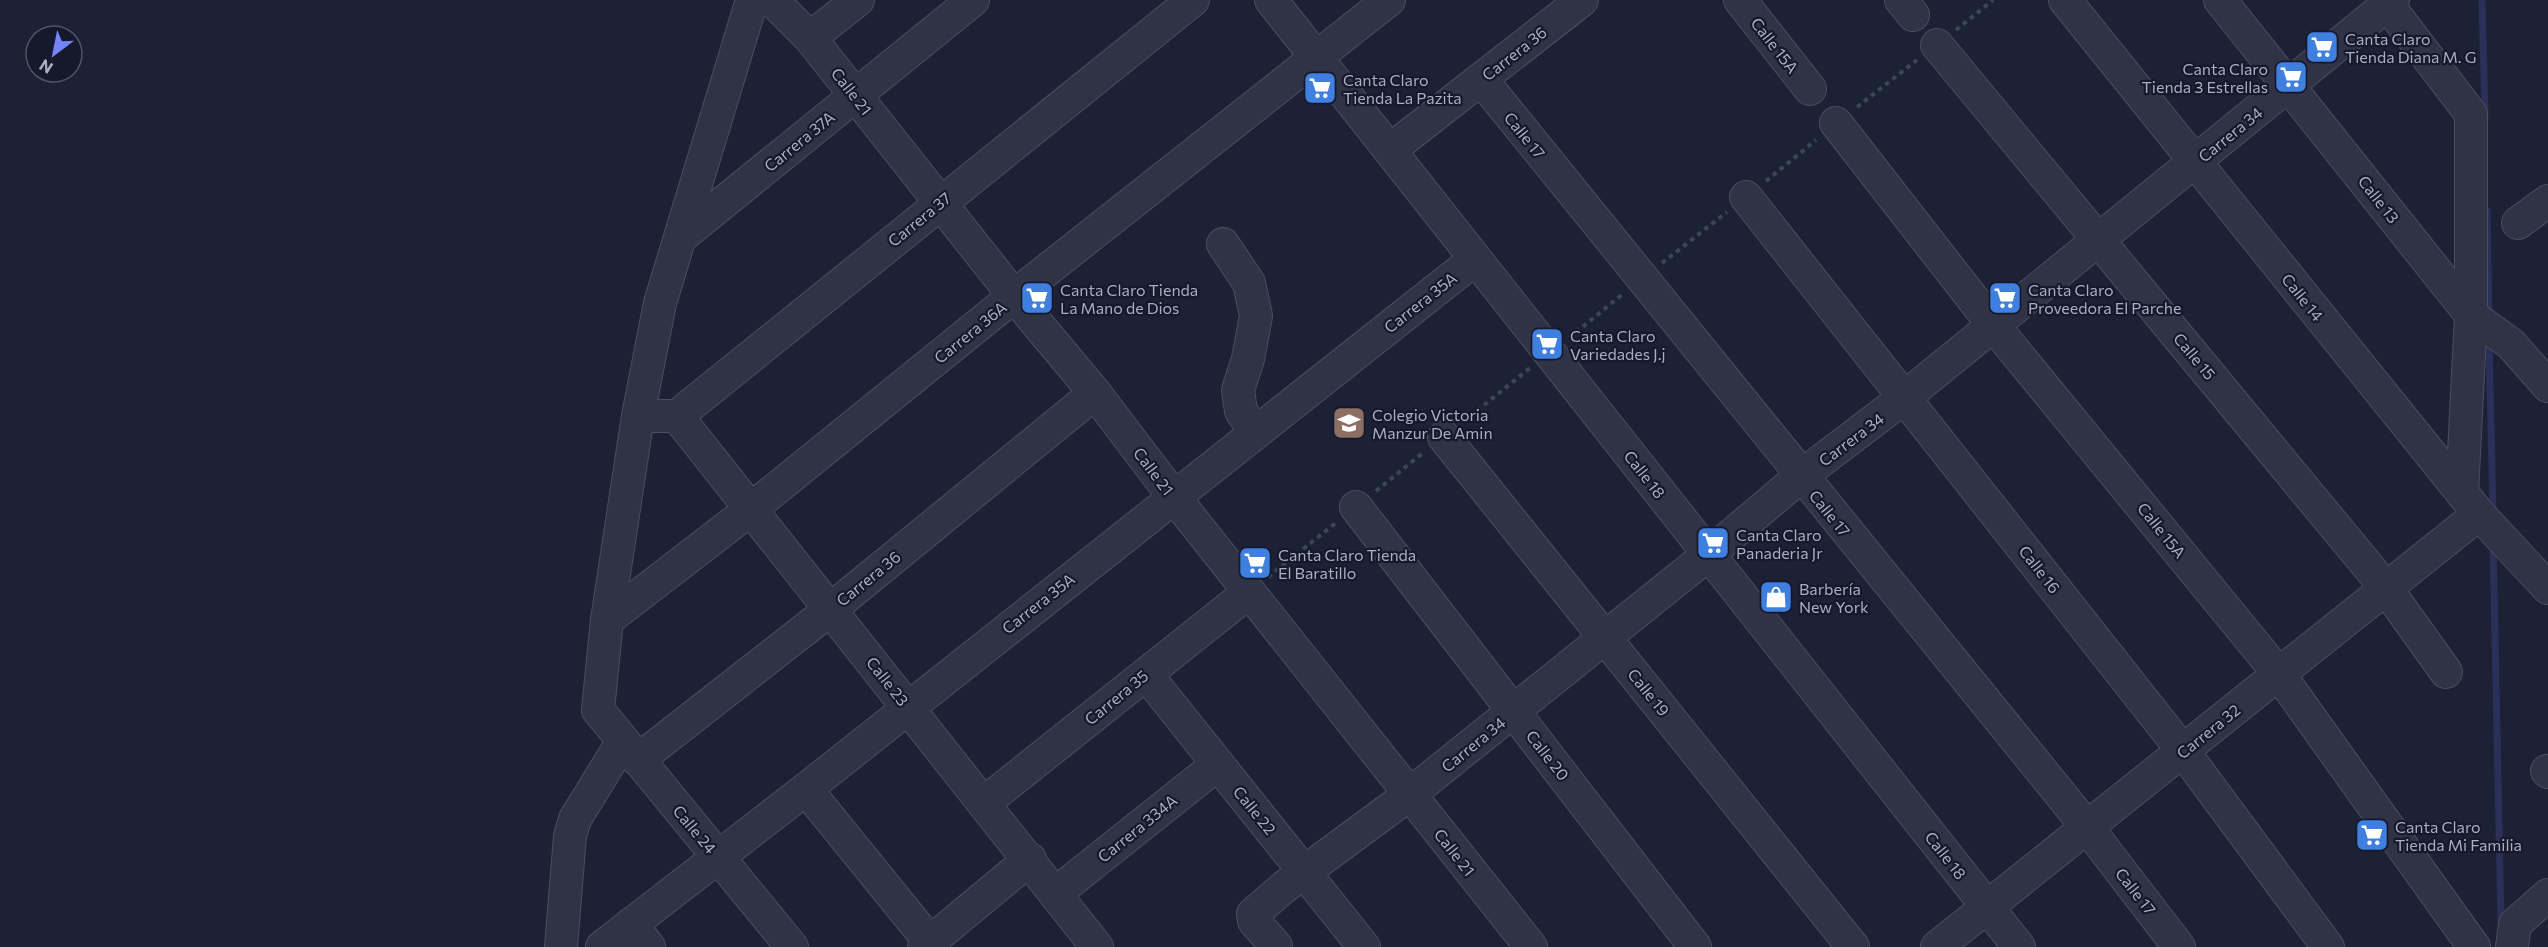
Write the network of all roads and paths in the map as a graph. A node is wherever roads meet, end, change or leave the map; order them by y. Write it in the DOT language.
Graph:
graph roads {
  1 [pos="752,0"];
  2 [pos="772,0"];
  3 [pos="858,0"];
  4 [pos="973,0"];
  5 [pos="1194,0"];
  6 [pos="1271,0"];
  7 [pos="1389,0"];
  8 [pos="1582,0"];
  9 [pos="1740,0"];
  10 [pos="2065,0"];
  11 [pos="2220,0"];
  12 [pos="2388,2"];
  13 [pos="810,38"];
  14 [pos="1937,45"];
  15 [pos="1317,58"];
  16 [pos="1480,80"];
  17 [pos="2289,86"];
  18 [pos="1810,89"];
  19 [pos="855,95"];
  20 [pos="1836,123"];
  21 [pos="1390,150"];
  22 [pos="2194,164"];
  23 [pos="1746,197"];
  24 [pos="2548,201"];
  25 [pos="940,202"];
  26 [pos="2518,223"];
  27 [pos="682,236"];
  28 [pos="2099,240"];
  29 [pos="1223,244"];
  30 [pos="1474,260"];
  31 [pos="1014,296"];
  32 [pos="2475,318"];
  33 [pos="1994,326"];
  34 [pos="2548,386"];
  35 [pos="1095,393"];
  36 [pos="1905,397"];
  37 [pos="638,416"];
  38 [pos="677,416"];
  39 [pos="1255,432"];
  40 [pos="1444,437"];
  41 [pos="1801,476"];
  42 [pos="1174,497"];
  43 [pos="1356,507"];
  44 [pos="751,509"];
  45 [pos="2483,519"];
  46 [pos="1709,554"];
  47 [pos="2386,588"];
  48 [pos="2548,588"];
  49 [pos="1249,592"];
  50 [pos="831,609"];
  51 [pos="607,620"];
  52 [pos="1606,637"];
  53 [pos="2446,672"];
  54 [pos="1146,674"];
  55 [pos="2279,674"];
  56 [pos="908,706"];
  57 [pos="1514,711"];
  58 [pos="631,750"];
  59 [pos="2183,751"];
  60 [pos="1218,764"];
  61 [pos="806,789"];
  62 [pos="1410,794"];
  63 [pos="984,803"];
  64 [pos="2087,827"];
  65 [pos="718,856"];
  66 [pos="1029,859"];
  67 [pos="1305,872"];
  68 [pos="1056,893"];
  69 [pos="2548,895"];
  70 [pos="1987,907"];
  71 [pos="640,935"];
  72 [pos="2520,939"];
  73 [pos="927,944"];
  74 [pos="1276,946"];
  75 [pos="561,947"];
  76 [pos="602,947"];
  77 [pos="792,947"];
  78 [pos="1097,947"];
  79 [pos="1364,947"];
  80 [pos="1531,947"];
  81 [pos="1695,947"];
  82 [pos="1853,947"];
  83 [pos="1937,947"];
  84 [pos="2019,947"];
  85 [pos="2179,947"];
  86 [pos="2328,947"];
  87 [pos="2474,947"];
  1 -- 27 [label="street"];
  2 -- 13 [label="street, Calle 21"];
  3 -- 13 [label="street"];
  4 -- 19 [label="street, Carrera 37A"];
  5 -- 25 [label="street, Carrera 37"];
  6 -- 15 [label="street, Calle 18"];
  7 -- 15 [label="street, Carrera 36A"];
  8 -- 16 [label="street, Carrera 36"];
  9 -- 18 [label="street, Calle 15A"];
  10 -- 22 [label="street, Calle 14"];
  11 -- 17 [label="street, Calle 13"];
  12 -- 17 [label="street, Carrera 34"];
  12 -- 32 [label="street"];
  13 -- 19 [label="street, Calle 21"];
  14 -- 28 [label="street, Calle 15"];
  15 -- 21 [label="street, Calle 18"];
  15 -- 31 [label="street, Carrera 36A"];
  16 -- 21 [label="street, Carrera 36"];
  16 -- 41 [label="street, Calle 17"];
  17 -- 22 [label="street, Carrera 34"];
  17 -- 32 [label="street, Calle 13"];
  19 -- 25 [label="street, Calle 21"];
  19 -- 27 [label="street, Carrera 37A"];
  20 -- 33 [label="street, Calle 15A"];
  21 -- 30 [label="street, Calle 18"];
  22 -- 28 [label="street, Carrera 34"];
  22 -- 45 [label="street, Calle 14"];
  23 -- 36 [label="street, Calle 16"];
  24 -- 26 [label="street"];
  25 -- 31 [label="street, Calle 21"];
  25 -- 38 [label="street, Carrera 37"];
  27 -- 37 [label="street"];
  28 -- 33 [label="street, Carrera 34"];
  28 -- 47 [label="street, Calle 15"];
  29 -- 39 [label="street"];
  30 -- 39 [label="street, Carrera 35A"];
  30 -- 46 [label="street, Calle 18"];
  31 -- 35 [label="street, Calle 21"];
  31 -- 44 [label="street, Carrera 36A"];
  32 -- 34 [label="street, Calle 13"];
  32 -- 45 [label="street"];
  33 -- 36 [label="street, Carrera 34"];
  33 -- 55 [label="street, Calle 15A"];
  35 -- 42 [label="street, Calle 21"];
  35 -- 50 [label="street, Carrera 36"];
  36 -- 41 [label="street, Carrera 34"];
  36 -- 59 [label="street, Calle 16"];
  37 -- 38 [label="street"];
  37 -- 51 [label="street"];
  38 -- 44 [label="street, Calle 23"];
  39 -- 42 [label="street, Carrera 35A"];
  40 -- 52 [label="street, Calle 19"];
  41 -- 46 [label="street, Carrera 34"];
  41 -- 64 [label="street, Calle 17"];
  42 -- 49 [label="street, Calle 21"];
  42 -- 56 [label="street, Carrera 35A"];
  43 -- 57 [label="street, Calle 20"];
  44 -- 50 [label="street, Calle 23"];
  44 -- 51 [label="street, Carrera 36A"];
  45 -- 47 [label="street, Carrera 32"];
  45 -- 48 [label="street, Calle 14"];
  46 -- 52 [label="street, Carrera 34"];
  46 -- 70 [label="street, Calle 18"];
  47 -- 53 [label="street, Calle 15"];
  47 -- 55 [label="street, Carrera 32"];
  49 -- 54 [label="street, Carrera 35"];
  49 -- 62 [label="street, Calle 21"];
  50 -- 56 [label="street, Calle 23"];
  50 -- 58 [label="street, Carrera 36"];
  51 -- 58 [label="street, Calle 24"];
  52 -- 57 [label="street, Carrera 34"];
  52 -- 82 [label="street, Calle 19"];
  54 -- 60 [label="street, Calle 22"];
  54 -- 63 [label="street, Carrera 35"];
  55 -- 59 [label="street, Carrera 32"];
  55 -- 87 [label="street, Calle 15A"];
  56 -- 61 [label="street, Carrera 35A"];
  56 -- 63 [label="street, Calle 23"];
  57 -- 62 [label="street, Carrera 34"];
  57 -- 81 [label="street, Calle 20"];
  58 -- 65 [label="street, Calle 24"];
  58 -- 75 [label="street"];
  59 -- 64 [label="street, Carrera 32"];
  59 -- 86 [label="street, Calle 16"];
  60 -- 67 [label="street, Calle 22"];
  60 -- 68 [label="street, Carrera 334A"];
  61 -- 65 [label="street, Carrera 35A"];
  61 -- 73 [label="street"];
  62 -- 67 [label="street, Carrera 34"];
  62 -- 80 [label="street, Calle 21"];
  63 -- 66 [label="street, Calle 23"];
  64 -- 70 [label="street, Carrera 32"];
  64 -- 85 [label="street, Calle 17"];
  65 -- 71 [label="street, Carrera 35A"];
  65 -- 77 [label="street, Calle 24"];
  66 -- 68 [label="street, Calle 23"];
  66 -- 73 [label="street"];
  67 -- 74 [label="street, Carrera 34"];
  67 -- 79 [label="street, Calle 22"];
  68 -- 78 [label="street, Calle 23"];
  69 -- 72 [label="street"];
  70 -- 83 [label="street, Carrera 32"];
  70 -- 84 [label="street, Calle 18"];
  71 -- 76 [label="street, Carrera 35A"];
}
